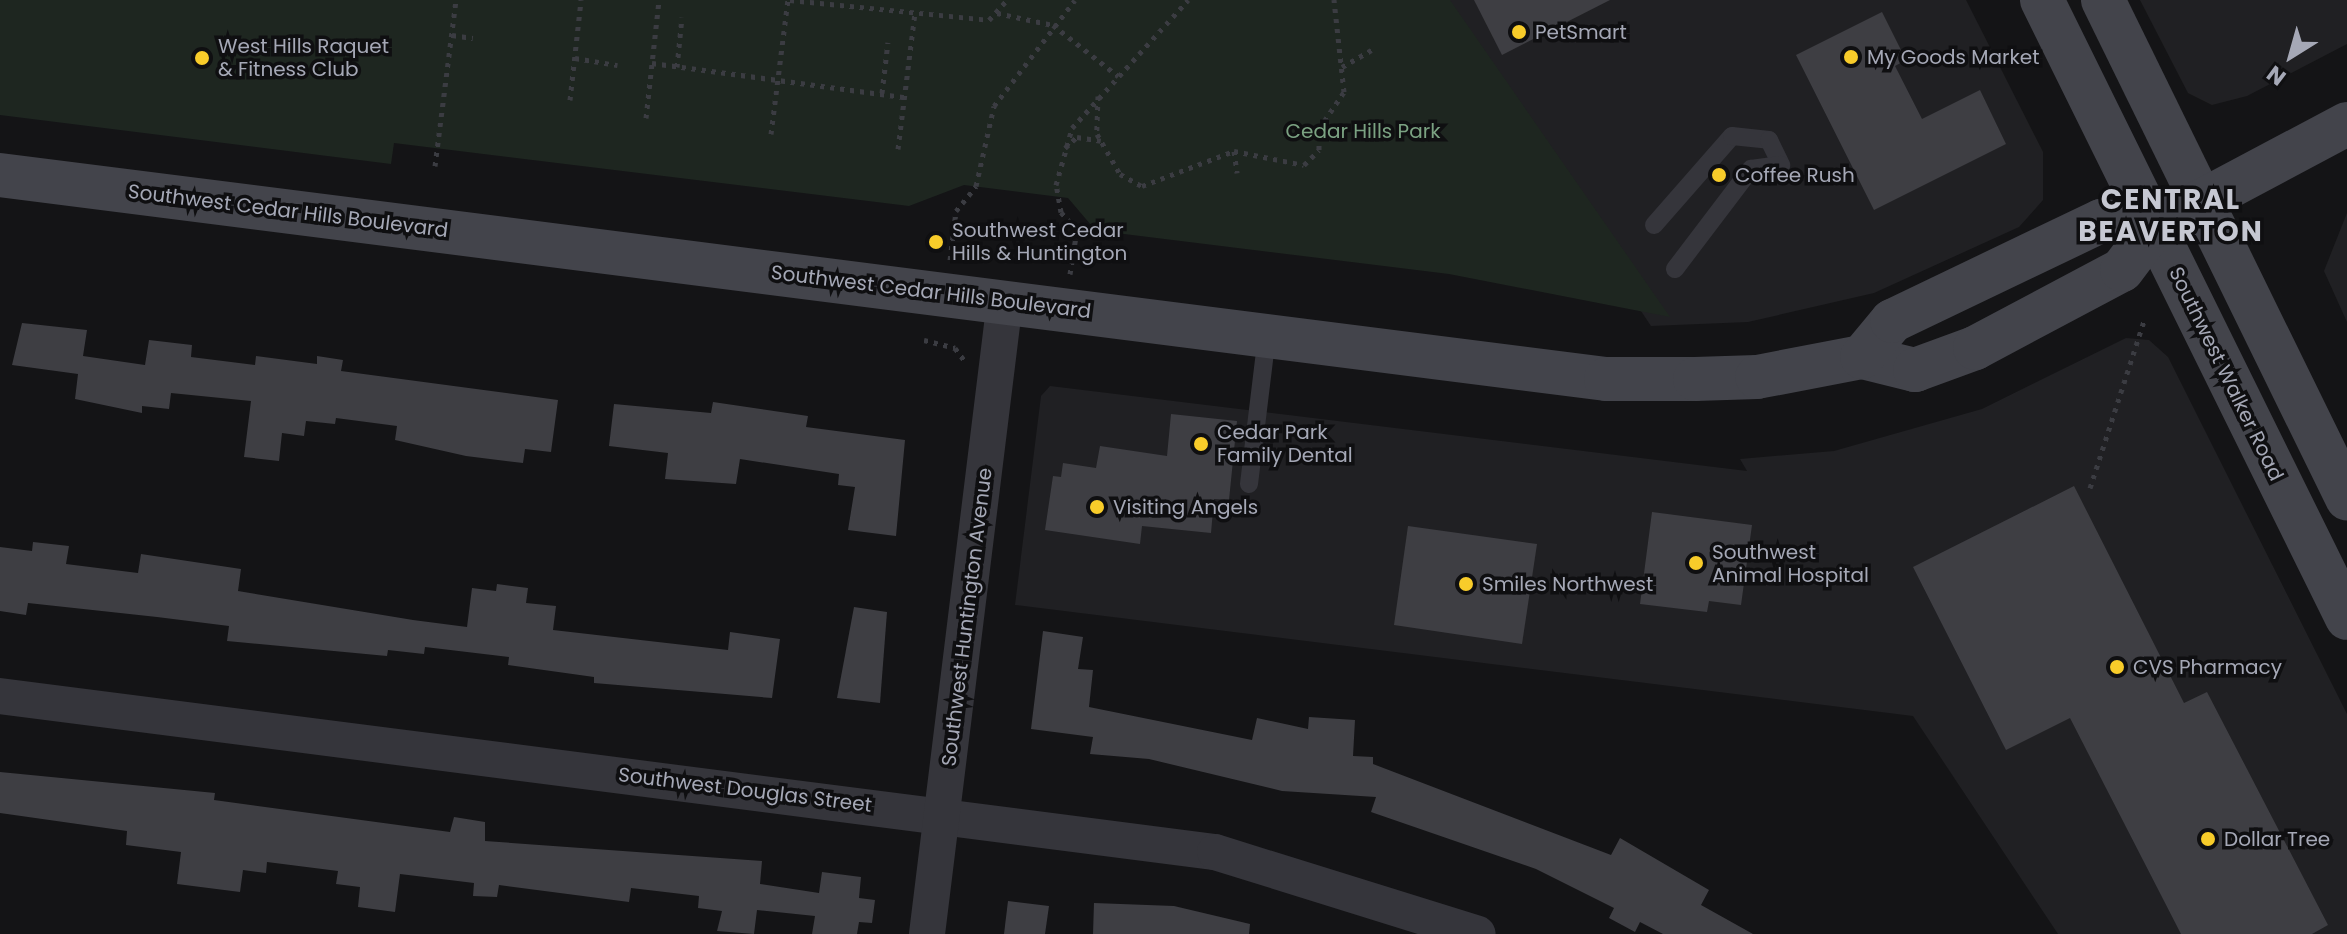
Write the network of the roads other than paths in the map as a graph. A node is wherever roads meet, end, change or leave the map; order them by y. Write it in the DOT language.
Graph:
graph roads {
  1 [pos="2042,0"];
  2 [pos="2103,0"];
  3 [pos="2347,124"];
  4 [pos="0,175"];
  5 [pos="2204,199"];
  6 [pos="1654,225"];
  7 [pos="2155,226"];
  8 [pos="1675,269"];
  9 [pos="1005,301"];
  10 [pos="1267,335"];
  11 [pos="1862,357"];
  12 [pos="1249,484"];
  13 [pos="2347,498"];
  14 [pos="2347,618"];
  15 [pos="0,696"];
  16 [pos="942,816"];
  17 [pos="927,934"];
  18 [pos="1478,934"];
  1 -- 7 [label="main road, Southwest Walker Road"];
  2 -- 5 [label="main road"];
  3 -- 5 [label="main road, Southwest Cedar Hills Boulevard"];
  4 -- 9 [label="main road, Southwest Cedar Hills Boulevard"];
  5 -- 7 [label="main road, Southwest Cedar Hills Boulevard"];
  5 -- 13 [label="main road"];
  6 -- 8 [label="lane"];
  7 -- 11 [label="main road"];
  7 -- 11 [label="main road, Southwest Cedar Hills Boulevard"];
  7 -- 14 [label="main road, Southwest Walker Road"];
  9 -- 10 [label="main road, Southwest Cedar Hills Boulevard"];
  9 -- 16 [label="street, Southwest Huntington Avenue"];
  10 -- 11 [label="main road, Southwest Cedar Hills Boulevard"];
  10 -- 12 [label="lane"];
  15 -- 16 [label="street, Southwest Douglas Street"];
  16 -- 17 [label="street, Southwest Huntington Avenue"];
  16 -- 18 [label="street, Southwest Douglas Street"];
}
